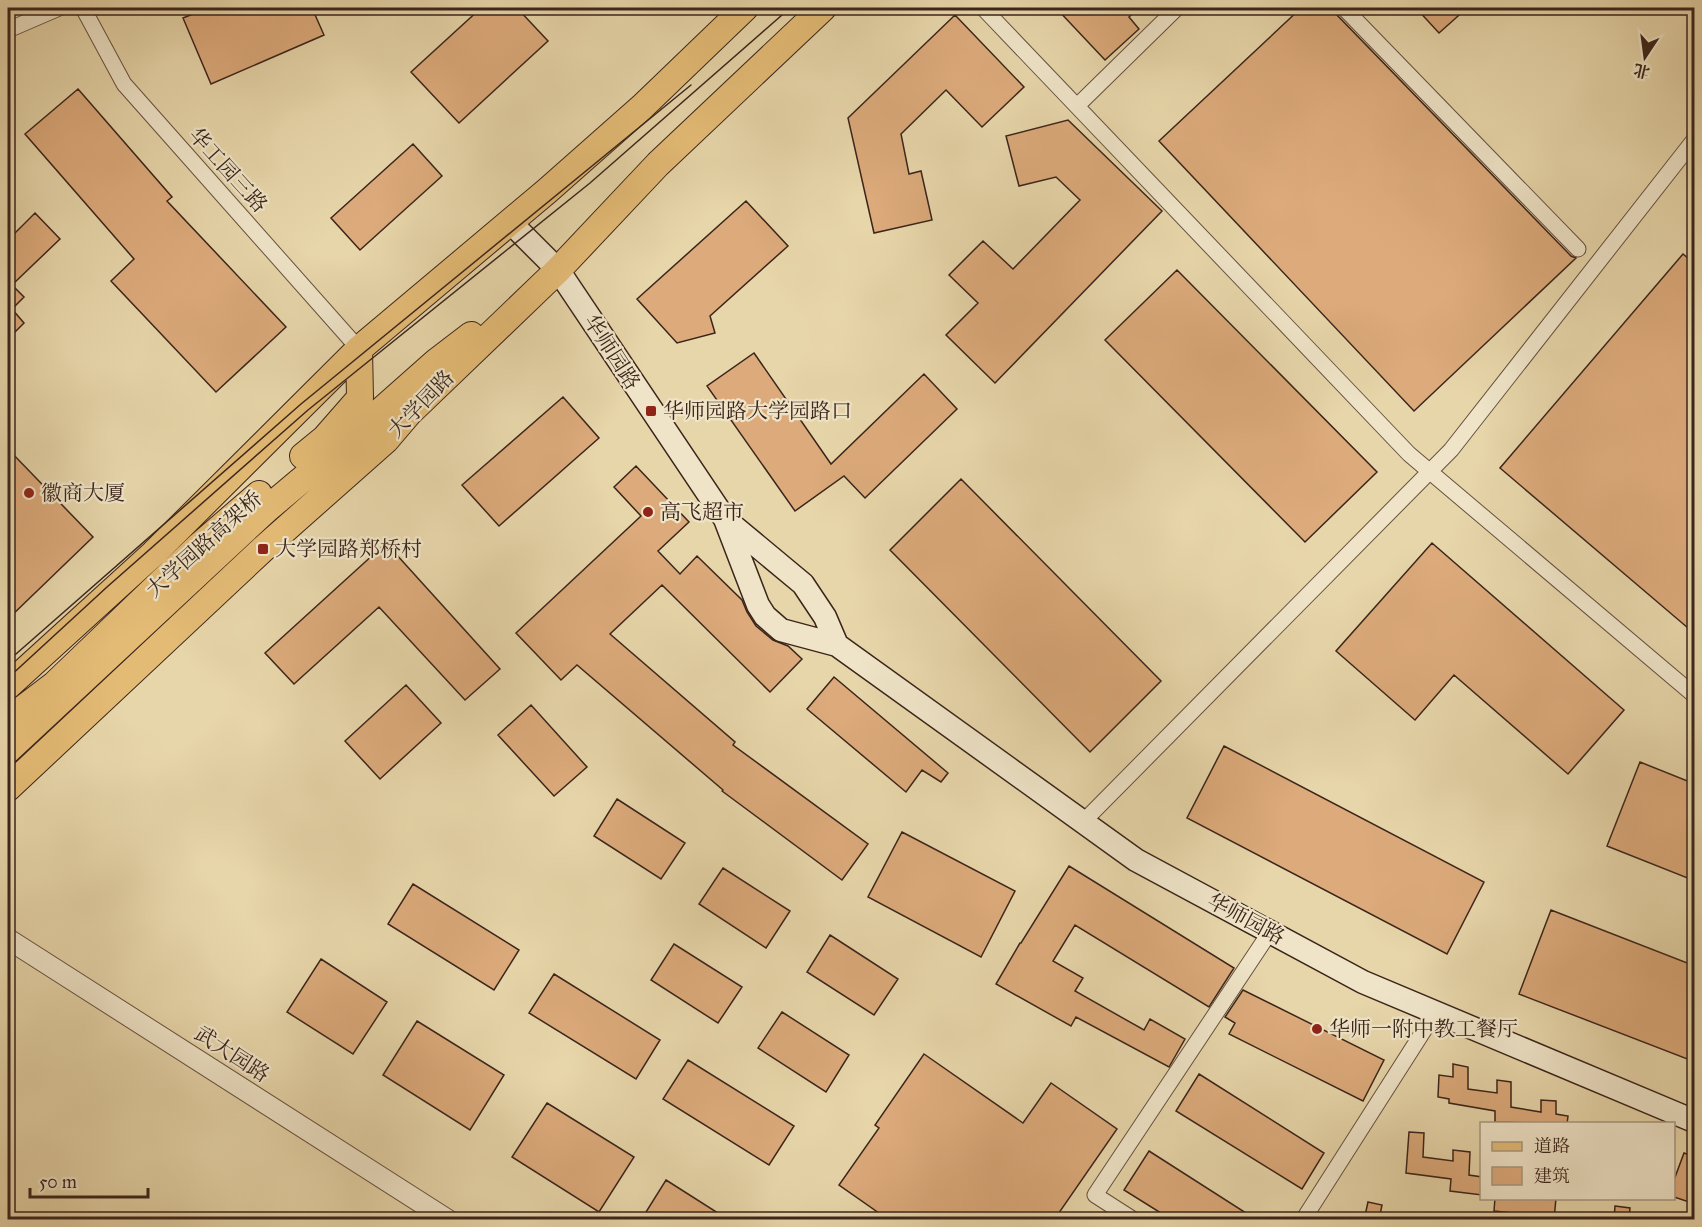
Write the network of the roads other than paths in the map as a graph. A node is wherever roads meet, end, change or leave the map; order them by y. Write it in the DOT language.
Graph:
graph roads {
  1 [pos="59,8"];
  2 [pos="83,8"];
  3 [pos="745,8"];
  4 [pos="823,8"];
  5 [pos="983,8"];
  6 [pos="1177,8"];
  7 [pos="1344,8"];
  8 [pos="8,30"];
  9 [pos="1077,106"];
  10 [pos="1695,140"];
  11 [pos="510,222"];
  12 [pos="1578,249"];
  13 [pos="558,270"];
  14 [pos="359,349"];
  15 [pos="316,457"];
  16 [pos="1430,472"];
  17 [pos="725,519"];
  18 [pos="837,645"];
  19 [pos="8,686"];
  20 [pos="1695,695"];
  21 [pos="8,720"];
  22 [pos="8,750"];
  23 [pos="8,788"];
  24 [pos="1083,822"];
  25 [pos="1270,932"];
  26 [pos="8,939"];
  27 [pos="1435,1013"];
  28 [pos="1695,1121"];
  29 [pos="434,1216"];
  30 [pos="1134,1220"];
  31 [pos="1303,1220"];
  1 -- 8 [label="street"];
  2 -- 14 [label="street, 华工园三路"];
  3 -- 11 [label="main road"];
  4 -- 13 [label="main road, 大学园路"];
  5 -- 9 [label="street"];
  6 -- 9 [label="street"];
  7 -- 12 [label="street"];
  9 -- 16 [label="street"];
  10 -- 16 [label="street"];
  11 -- 13 [label="main road, 华师园路"];
  11 -- 14 [label="main road"];
  13 -- 15 [label="main road"];
  13 -- 17 [label="main road, 华师园路"];
  13 -- 23 [label="main road, 大学园路"];
  14 -- 15 [label="main road, 大学园路高架桥"];
  14 -- 19 [label="main road"];
  15 -- 21 [label="main road, 大学园路高架桥"];
  15 -- 22 [label="main road"];
  16 -- 20 [label="street"];
  16 -- 24 [label="street"];
  17 -- 18 [label="main road"];
  17 -- 18 [label="main road"];
  18 -- 24 [label="main road, 华师园路"];
  24 -- 25 [label="main road, 华师园路"];
  25 -- 27 [label="main road, 华师园路"];
  25 -- 30 [label="street"];
  26 -- 29 [label="street, 武大园路"];
  27 -- 28 [label="main road, 华师园路"];
  27 -- 31 [label="street"];
}
